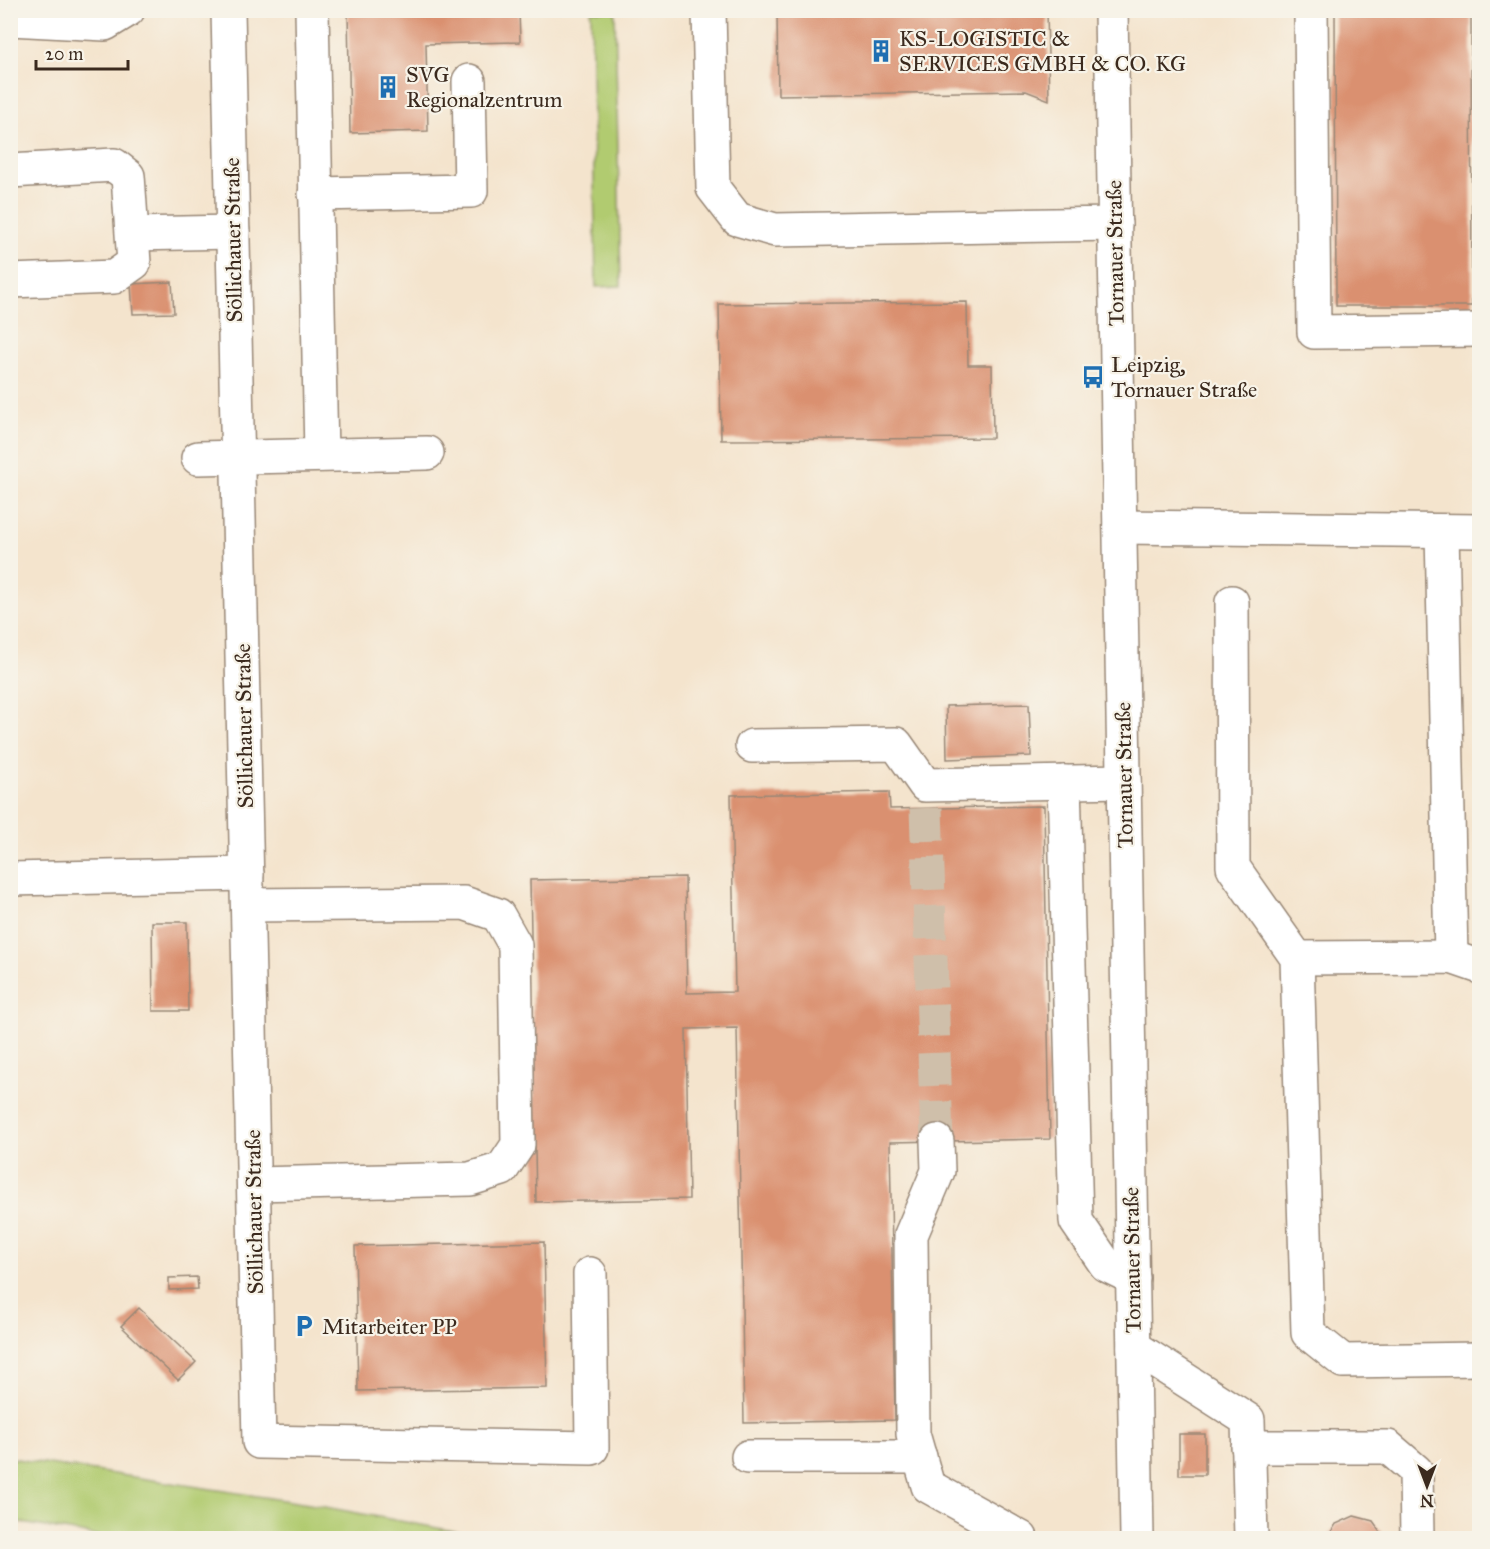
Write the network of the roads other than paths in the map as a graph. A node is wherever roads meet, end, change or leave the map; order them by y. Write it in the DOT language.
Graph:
graph roads {
  1 [pos="128,10"];
  2 [pos="228,10"];
  3 [pos="312,10"];
  4 [pos="709,10"];
  5 [pos="1111,10"];
  6 [pos="1311,10"];
  7 [pos="10,19"];
  8 [pos="470,81"];
  9 [pos="10,171"];
  10 [pos="315,194"];
  11 [pos="1115,225"];
  12 [pos="233,232"];
  13 [pos="133,234"];
  14 [pos="10,281"];
  15 [pos="1479,330"];
  16 [pos="428,453"];
  17 [pos="321,455"];
  18 [pos="238,457"];
  19 [pos="198,458"];
  20 [pos="1120,527"];
  21 [pos="1442,531"];
  22 [pos="1479,531"];
  23 [pos="1232,602"];
  24 [pos="752,746"];
  25 [pos="1124,781"];
  26 [pos="1064,782"];
  27 [pos="10,879"];
  28 [pos="247,890"];
  29 [pos="1298,958"];
  30 [pos="1465,962"];
  31 [pos="937,1141"];
  32 [pos="254,1184"];
  33 [pos="590,1274"];
  34 [pos="1133,1278"];
  35 [pos="1134,1347"];
  36 [pos="1479,1359"];
  37 [pos="1248,1448"];
  38 [pos="748,1457"];
  39 [pos="920,1457"];
  40 [pos="1021,1539"];
  41 [pos="1137,1539"];
  42 [pos="1251,1539"];
  43 [pos="1417,1539"];
  1 -- 7 [label="street"];
  2 -- 12 [label="street, Söllichauer Straße"];
  3 -- 10 [label="street"];
  4 -- 11 [label="street"];
  5 -- 11 [label="street, Tornauer Straße"];
  6 -- 15 [label="street"];
  8 -- 10 [label="street"];
  9 -- 13 [label="street"];
  10 -- 17 [label="street"];
  11 -- 20 [label="street, Tornauer Straße"];
  12 -- 13 [label="street"];
  12 -- 18 [label="street, Söllichauer Straße"];
  13 -- 14 [label="street"];
  16 -- 17 [label="street"];
  17 -- 18 [label="street"];
  18 -- 19 [label="street"];
  18 -- 28 [label="street, Söllichauer Straße"];
  20 -- 21 [label="street"];
  20 -- 25 [label="street, Tornauer Straße"];
  21 -- 22 [label="street"];
  21 -- 30 [label="street"];
  23 -- 29 [label="street"];
  24 -- 26 [label="street"];
  25 -- 26 [label="street"];
  25 -- 34 [label="street, Tornauer Straße"];
  26 -- 34 [label="street"];
  27 -- 28 [label="street"];
  28 -- 32 [label="street, Söllichauer Straße"];
  28 -- 32 [label="street"];
  29 -- 30 [label="street"];
  29 -- 36 [label="street"];
  31 -- 39 [label="street"];
  32 -- 33 [label="street, Söllichauer Straße"];
  34 -- 35 [label="street, Tornauer Straße"];
  35 -- 37 [label="street"];
  35 -- 41 [label="street, Tornauer Straße"];
  37 -- 42 [label="street"];
  37 -- 43 [label="street"];
  38 -- 39 [label="street"];
  39 -- 40 [label="street"];
}
